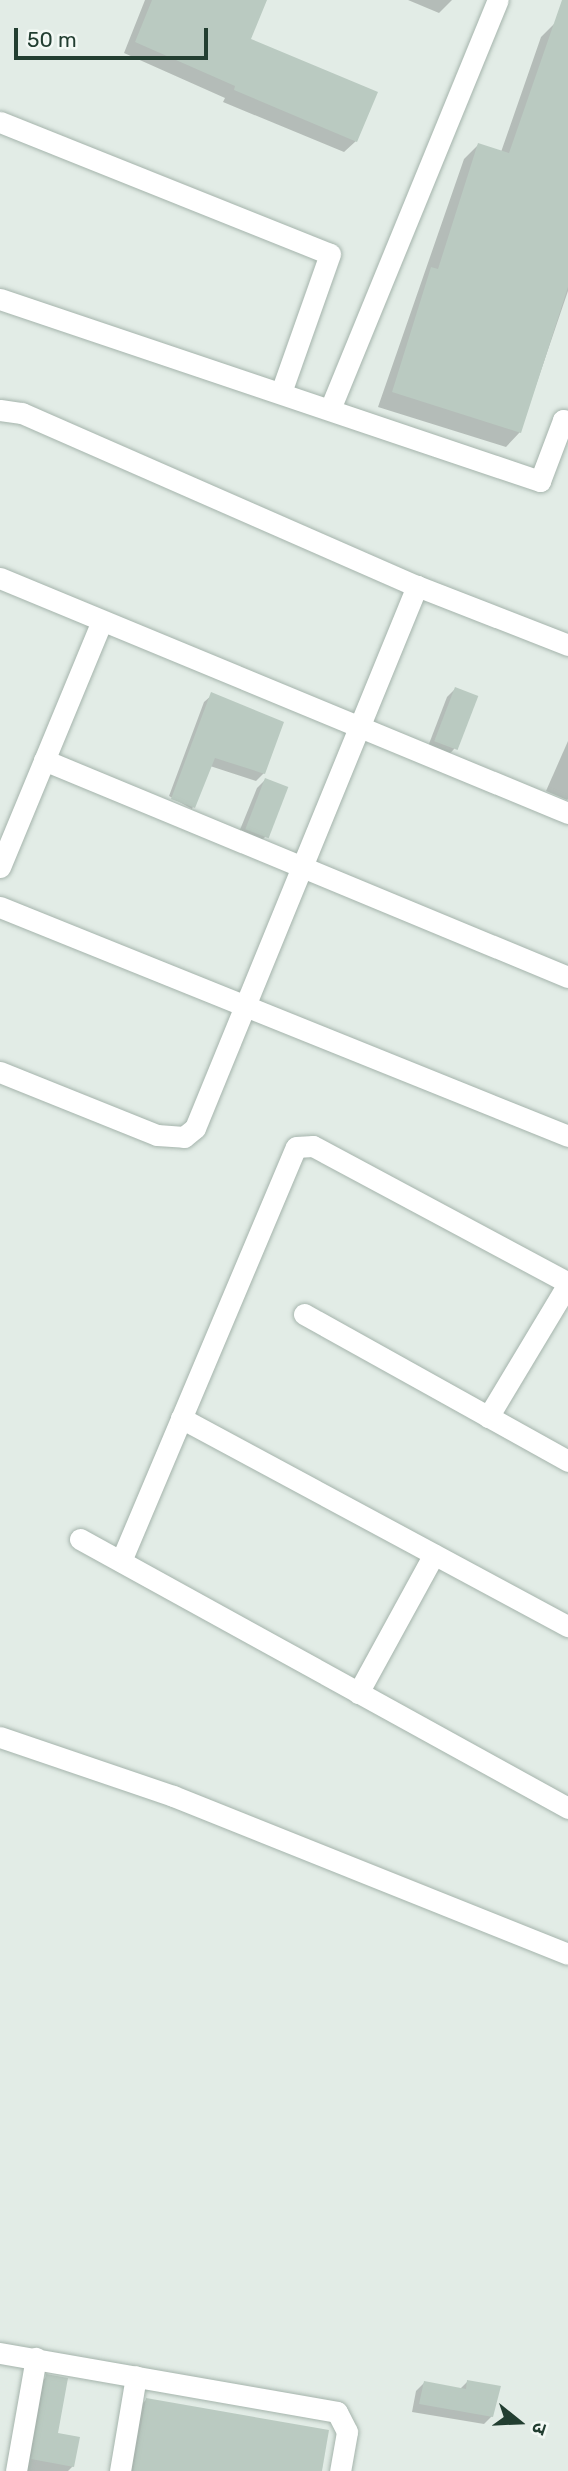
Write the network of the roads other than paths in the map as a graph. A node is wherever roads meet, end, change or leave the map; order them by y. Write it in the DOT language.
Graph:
graph roads {
  1 [pos="498,0"];
  2 [pos="0,122"];
  3 [pos="0,299"];
  4 [pos="281,392"];
  5 [pos="330,409"];
  6 [pos="0,410"];
  7 [pos="566,415"];
  8 [pos="0,578"];
  9 [pos="417,586"];
  10 [pos="103,621"];
  11 [pos="568,645"];
  12 [pos="360,725"];
  13 [pos="44,760"];
  14 [pos="568,813"];
  15 [pos="0,867"];
  16 [pos="305,868"];
  17 [pos="0,907"];
  18 [pos="568,977"];
  19 [pos="246,1008"];
  20 [pos="0,1072"];
  21 [pos="568,1136"];
  22 [pos="568,1284"];
  23 [pos="304,1314"];
  24 [pos="488,1417"];
  25 [pos="181,1418"];
  26 [pos="568,1461"];
  27 [pos="80,1539"];
  28 [pos="434,1554"];
  29 [pos="121,1561"];
  30 [pos="568,1626"];
  31 [pos="358,1693"];
  32 [pos="0,1737"];
  33 [pos="568,1808"];
  34 [pos="568,1954"];
  35 [pos="0,2353"];
  36 [pos="36,2358"];
  37 [pos="135,2376"];
  38 [pos="16,2471"];
  39 [pos="120,2471"];
  40 [pos="340,2471"];
  1 -- 5 [label="street"];
  2 -- 4 [label="street"];
  3 -- 4 [label="street"];
  4 -- 5 [label="street"];
  5 -- 7 [label="street"];
  6 -- 9 [label="street"];
  8 -- 10 [label="street"];
  9 -- 11 [label="street"];
  9 -- 12 [label="street"];
  10 -- 12 [label="street"];
  10 -- 13 [label="street"];
  12 -- 14 [label="street"];
  12 -- 16 [label="street"];
  13 -- 15 [label="street"];
  13 -- 16 [label="street"];
  16 -- 18 [label="street"];
  16 -- 19 [label="street"];
  17 -- 19 [label="street"];
  19 -- 20 [label="street"];
  19 -- 21 [label="street"];
  22 -- 24 [label="street"];
  22 -- 25 [label="street"];
  23 -- 24 [label="street"];
  24 -- 26 [label="street"];
  25 -- 28 [label="street"];
  25 -- 29 [label="street"];
  27 -- 29 [label="street"];
  28 -- 30 [label="street"];
  28 -- 31 [label="street"];
  29 -- 31 [label="street"];
  31 -- 33 [label="street"];
  32 -- 34 [label="street"];
  35 -- 36 [label="street"];
  36 -- 37 [label="street"];
  36 -- 38 [label="street"];
  37 -- 39 [label="street"];
  37 -- 40 [label="street"];
}
